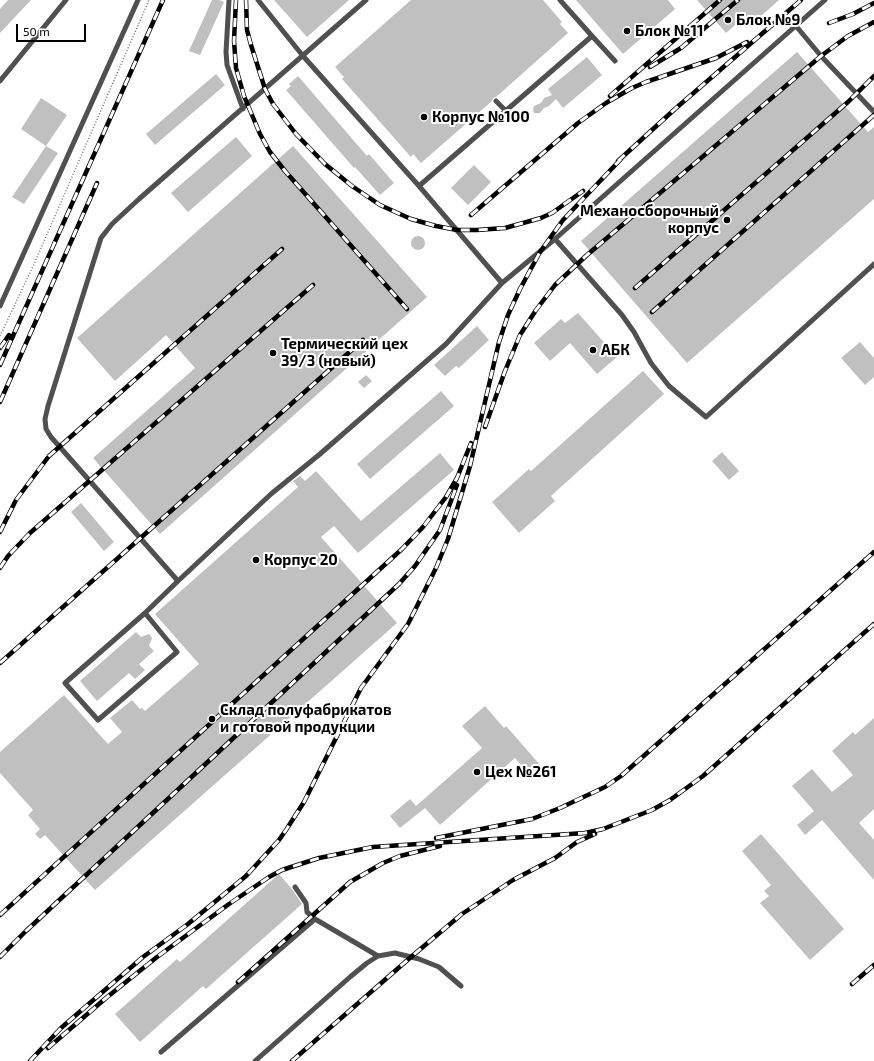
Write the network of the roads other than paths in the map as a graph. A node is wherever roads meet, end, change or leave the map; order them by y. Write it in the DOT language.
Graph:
graph roads {
  1 [pos="66,0"];
  2 [pos="138,0"];
  3 [pos="229,0"];
  4 [pos="258,0"];
  5 [pos="366,0"];
  6 [pos="560,0"];
  7 [pos="825,0"];
  8 [pos="796,26"];
  9 [pos="592,36"];
  10 [pos="303,56"];
  11 [pos="615,61"];
  12 [pos="0,81"];
  13 [pos="496,102"];
  14 [pos="243,109"];
  15 [pos="506,111"];
  16 [pos="874,112"];
  17 [pos="419,186"];
  18 [pos="555,240"];
  19 [pos="874,264"];
  20 [pos="502,283"];
  21 [pos="0,306"];
  22 [pos="178,581"];
  23 [pos="145,613"];
  24 [pos="295,887"];
  25 [pos="315,919"];
  26 [pos="378,956"];
  27 [pos="461,986"];
  28 [pos="161,1052"];
  29 [pos="255,1061"];
  1 -- 12 [label="lane"];
  2 -- 21 [label="lane"];
  3 -- 14 [label="lane"];
  4 -- 10 [label="lane"];
  5 -- 10 [label="lane"];
  6 -- 9 [label="lane"];
  7 -- 8 [label="lane"];
  8 -- 16 [label="lane"];
  8 -- 18 [label="lane"];
  9 -- 11 [label="lane"];
  9 -- 15 [label="lane"];
  10 -- 14 [label="lane"];
  10 -- 17 [label="lane"];
  13 -- 15 [label="lane"];
  14 -- 22 [label="lane"];
  15 -- 17 [label="lane"];
  17 -- 20 [label="lane"];
  18 -- 19 [label="lane"];
  18 -- 20 [label="lane"];
  20 -- 22 [label="lane"];
  22 -- 23 [label="lane"];
  23 -- 23 [label="lane"];
  24 -- 25 [label="lane"];
  25 -- 26 [label="lane"];
  25 -- 28 [label="lane"];
  26 -- 27 [label="lane"];
  26 -- 29 [label="lane"];
}
